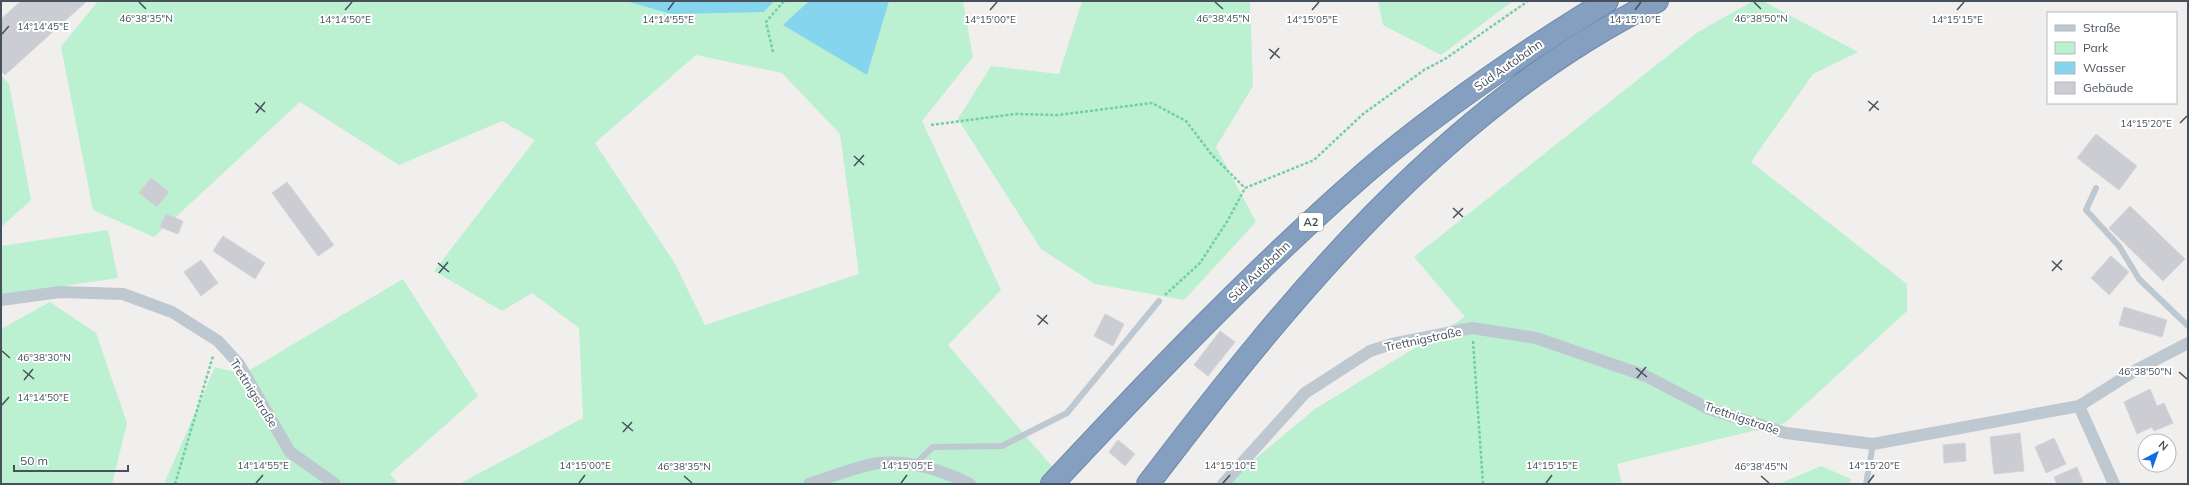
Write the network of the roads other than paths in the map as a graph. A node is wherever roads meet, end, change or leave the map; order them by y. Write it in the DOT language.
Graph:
graph roads {
  1 [pos="1607,1"];
  2 [pos="1657,1"];
  3 [pos="2096,188"];
  4 [pos="1,300"];
  5 [pos="1159,301"];
  6 [pos="2188,326"];
  7 [pos="2188,343"];
  8 [pos="2079,406"];
  9 [pos="1873,444"];
  10 [pos="916,464"];
  11 [pos="335,484"];
  12 [pos="809,484"];
  13 [pos="970,484"];
  14 [pos="1052,484"];
  15 [pos="1148,484"];
  16 [pos="1223,484"];
  17 [pos="1866,484"];
  18 [pos="2114,484"];
  1 -- 14 [label="highway, Süd Autobahn / A2"];
  2 -- 15 [label="highway, Süd Autobahn"];
  3 -- 6 [label="lane"];
  4 -- 11 [label="street, Trettnigstraße"];
  5 -- 10 [label="lane"];
  7 -- 8 [label="street, Trettnigstraße"];
  8 -- 9 [label="street, Trettnigstraße"];
  8 -- 18 [label="street"];
  9 -- 16 [label="street, Trettnigstraße"];
  9 -- 17 [label="lane"];
  10 -- 12 [label="street"];
  10 -- 13 [label="street"];
}
